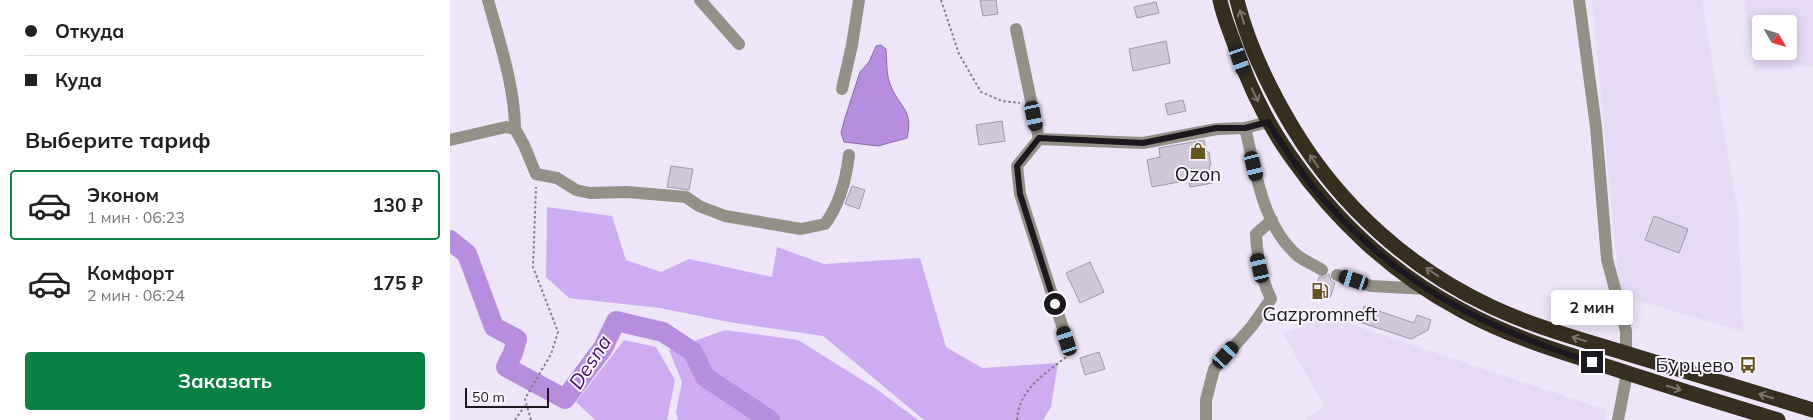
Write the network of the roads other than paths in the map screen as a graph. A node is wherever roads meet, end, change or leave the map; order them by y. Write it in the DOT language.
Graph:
graph roads {
  1 [pos="488,0"];
  2 [pos="700,0"];
  3 [pos="859,0"];
  4 [pos="1220,0"];
  5 [pos="1237,0"];
  6 [pos="1579,0"];
  7 [pos="1016,29"];
  8 [pos="739,44"];
  9 [pos="842,89"];
  10 [pos="1268,122"];
  11 [pos="1245,128"];
  12 [pos="515,129"];
  13 [pos="1039,138"];
  14 [pos="450,140"];
  15 [pos="849,156"];
  16 [pos="1272,220"];
  17 [pos="1322,270"];
  18 [pos="1337,275"];
  19 [pos="1427,289"];
  20 [pos="1067,341"];
  21 [pos="1626,353"];
  22 [pos="1627,373"];
  23 [pos="1813,410"];
  24 [pos="1206,420"];
  25 [pos="1618,420"];
  26 [pos="1778,420"];
  1 -- 12 [label="street"];
  2 -- 8 [label="street"];
  3 -- 9 [label="street"];
  4 -- 10 [label="highway, one-way"];
  21 -- 5 [label="highway, one-way"];
  6 -- 21 [label="street"];
  7 -- 13 [label="street"];
  10 -- 11 [label="street"];
  10 -- 19 [label="highway"];
  11 -- 13 [label="street"];
  11 -- 16 [label="street"];
  12 -- 14 [label="street"];
  12 -- 15 [label="street"];
  13 -- 20 [label="street"];
  16 -- 17 [label="street"];
  16 -- 24 [label="street"];
  18 -- 19 [label="street"];
  19 -- 22 [label="highway"];
  23 -- 21 [label="highway, one-way"];
  22 -- 25 [label="street"];
  22 -- 26 [label="highway, one-way"];
}
